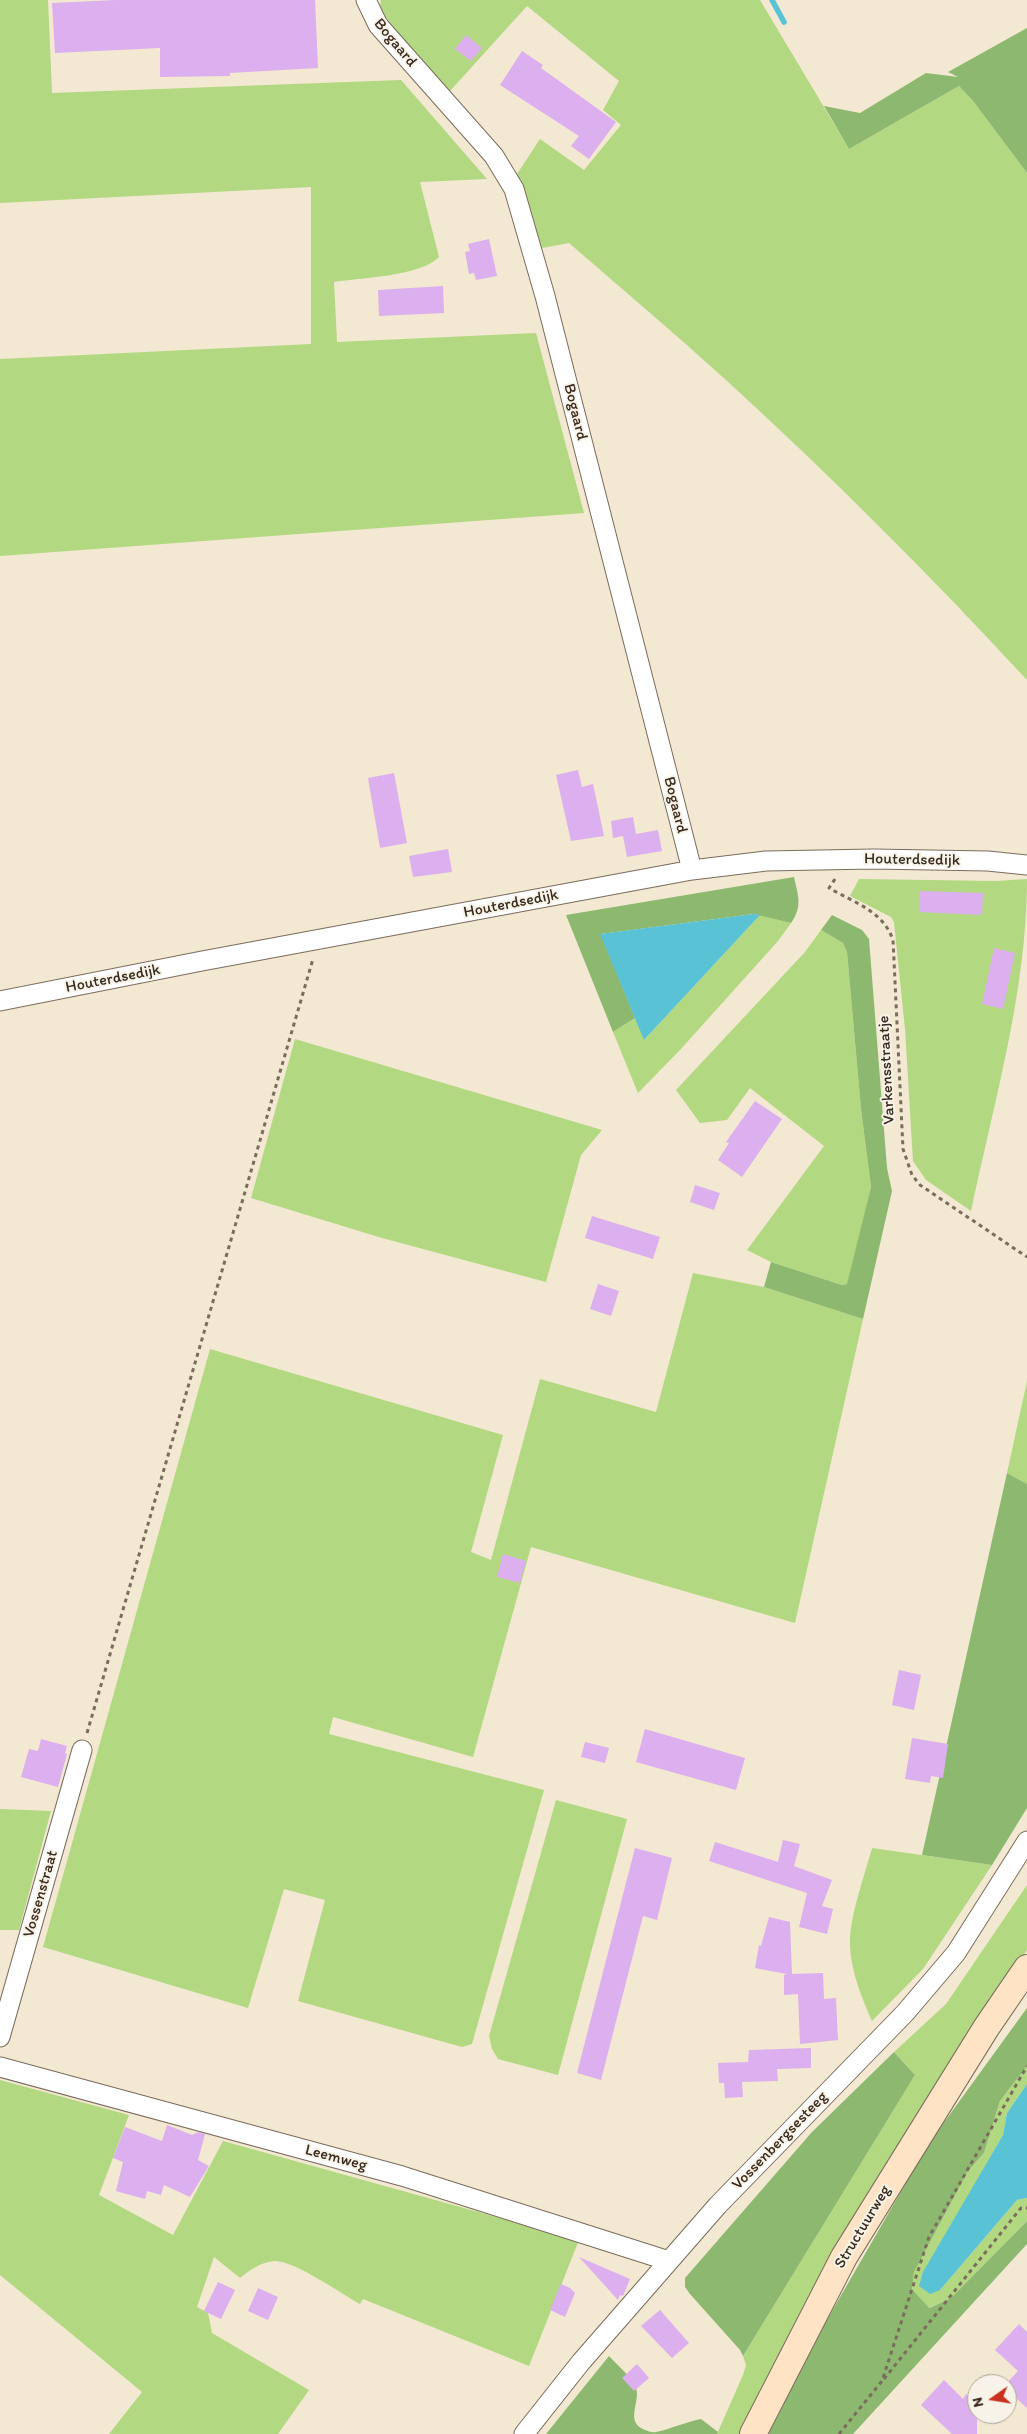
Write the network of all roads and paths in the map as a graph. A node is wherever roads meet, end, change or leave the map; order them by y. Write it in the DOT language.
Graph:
graph roads {
  1 [pos="366,0"];
  2 [pos="847,859"];
  3 [pos="1027,865"];
  4 [pos="692,870"];
  5 [pos="319,940"];
  6 [pos="0,1001"];
  7 [pos="1027,1257"];
  8 [pos="82,1750"];
  9 [pos="1027,1841"];
  10 [pos="1027,1968"];
  11 [pos="1027,1997"];
  12 [pos="986,2028"];
  13 [pos="0,2037"];
  14 [pos="1027,2066"];
  15 [pos="0,2067"];
  16 [pos="1027,2208"];
  17 [pos="669,2261"];
  18 [pos="882,2381"];
  19 [pos="524,2434"];
  20 [pos="754,2434"];
  21 [pos="839,2434"];
  1 -- 4 [label="street, Bogaard"];
  2 -- 3 [label="street, Houterdsedijk"];
  2 -- 4 [label="street, Houterdsedijk"];
  2 -- 7 [label="path, Varkensstraatje"];
  4 -- 5 [label="street, Houterdsedijk"];
  5 -- 6 [label="street, Houterdsedijk"];
  5 -- 8 [label="path"];
  8 -- 13 [label="street, Vossenstraat"];
  9 -- 17 [label="street, Vossenbergsesteeg"];
  10 -- 12 [label="main road, Structuurweg"];
  11 -- 12 [label="main road, Structuurweg"];
  12 -- 20 [label="main road, Structuurweg"];
  14 -- 18 [label="path"];
  15 -- 17 [label="street, Leemweg"];
  16 -- 18 [label="path"];
  17 -- 19 [label="street, Vossenbergsesteeg"];
  18 -- 21 [label="path"];
}
